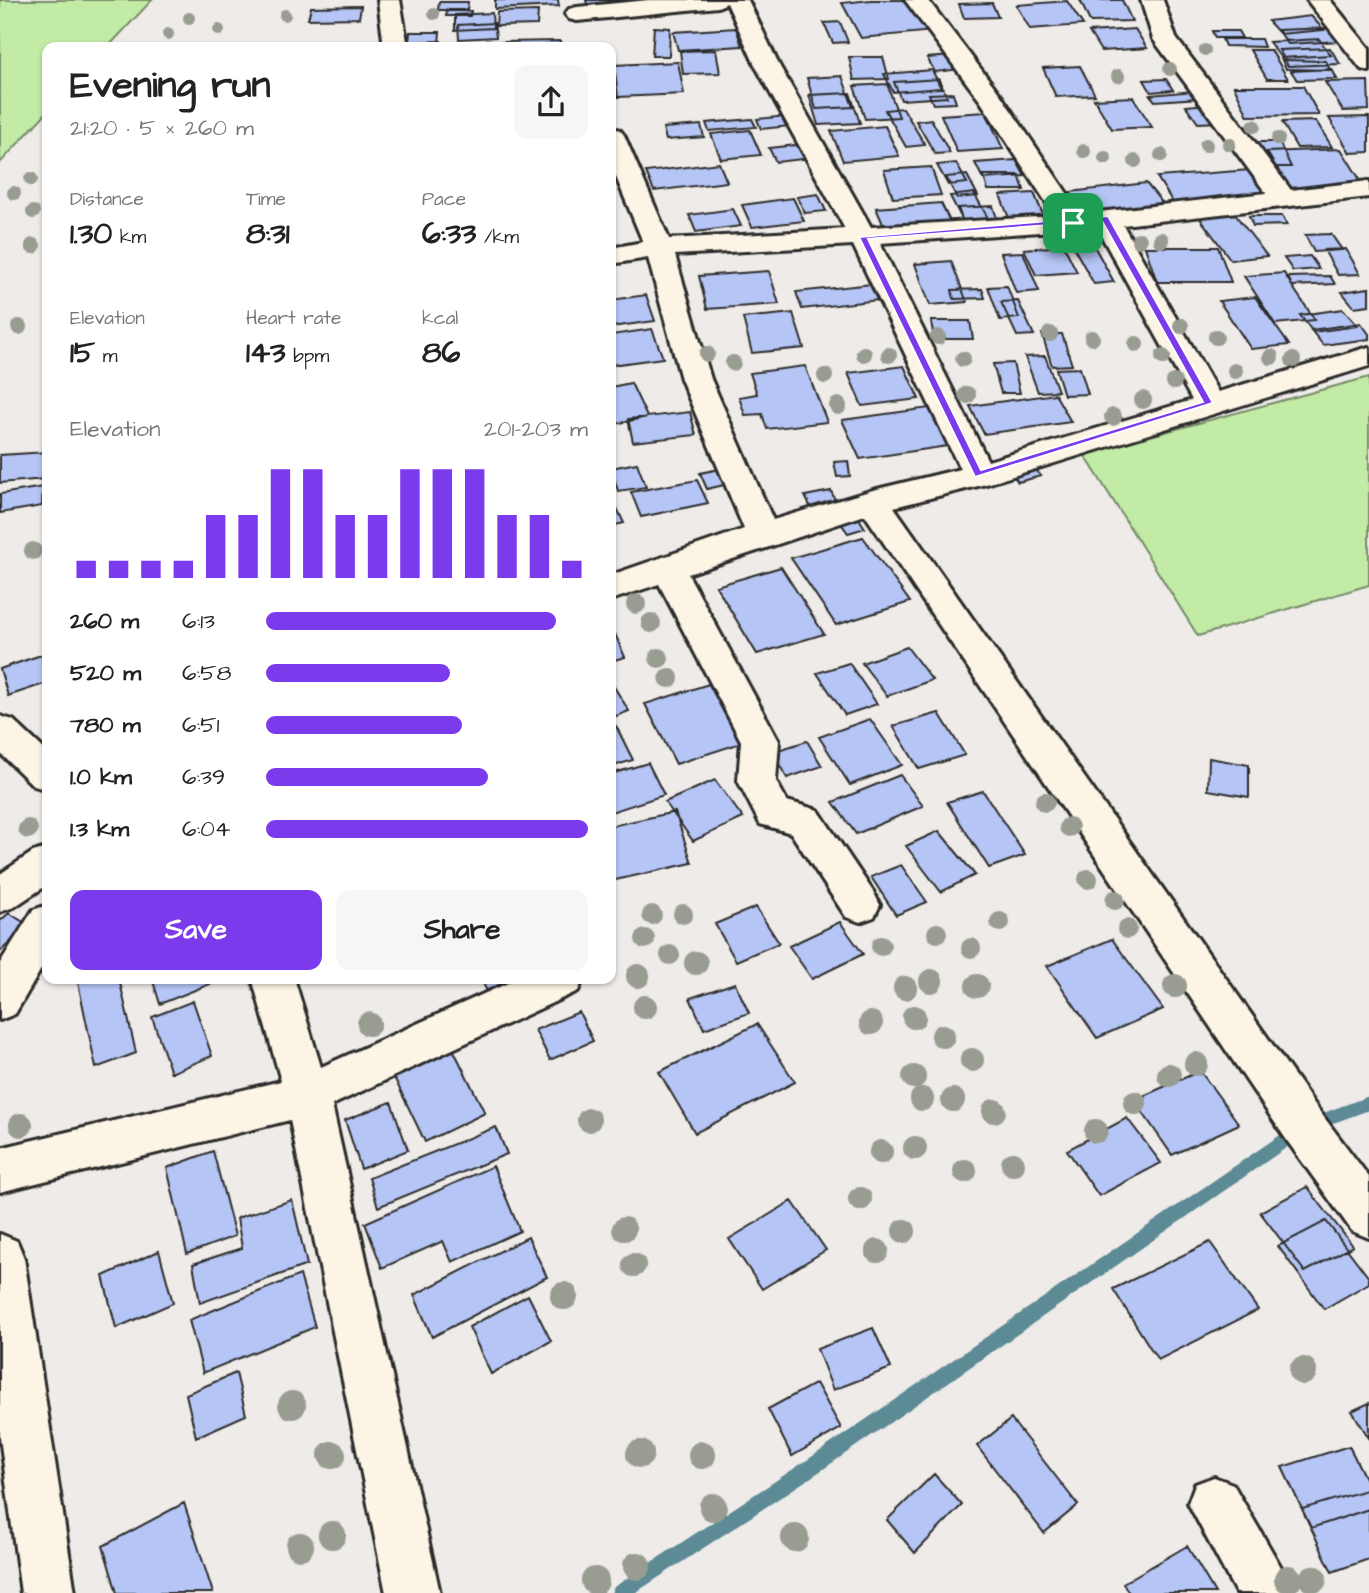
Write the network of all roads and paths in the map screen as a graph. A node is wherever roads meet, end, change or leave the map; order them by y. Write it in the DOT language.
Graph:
graph roads {
  1 [pos="389,0"];
  2 [pos="718,0"];
  3 [pos="737,0"];
  4 [pos="916,0"];
  5 [pos="1152,0"];
  6 [pos="1318,0"];
  7 [pos="576,17"];
  8 [pos="395,42"];
  9 [pos="1369,64"];
  10 [pos="616,147"];
  11 [pos="1369,189"];
  12 [pos="1283,198"];
  13 [pos="1105,218"];
  14 [pos="1073,223"];
  15 [pos="863,237"];
  16 [pos="659,248"];
  17 [pos="616,255"];
  18 [pos="1369,356"];
  19 [pos="1209,403"];
  20 [pos="979,475"];
  21 [pos="873,501"];
  22 [pos="763,535"];
  23 [pos="668,568"];
  24 [pos="616,586"];
  25 [pos="0,730"];
  26 [pos="42,770"];
  27 [pos="42,867"];
  28 [pos="0,895"];
  29 [pos="860,905"];
  30 [pos="42,930"];
  31 [pos="275,984"];
  32 [pos="550,984"];
  33 [pos="0,1001"];
  34 [pos="307,1095"];
  35 [pos="0,1170"];
  36 [pos="1369,1215"];
  37 [pos="0,1258"];
  38 [pos="1214,1503"];
  39 [pos="47,1593"];
  40 [pos="413,1593"];
  41 [pos="1266,1593"];
  1 -- 8 [label="street"];
  2 -- 7 [label="street"];
  3 -- 15 [label="street"];
  4 -- 14 [label="street"];
  5 -- 12 [label="street"];
  6 -- 9 [label="street"];
  10 -- 16 [label="street"];
  11 -- 12 [label="street"];
  12 -- 13 [label="street"];
  13 -- 14 [label="street"];
  13 -- 19 [label="street"];
  14 -- 15 [label="street"];
  15 -- 16 [label="street"];
  15 -- 20 [label="street"];
  16 -- 17 [label="street"];
  16 -- 22 [label="street"];
  18 -- 19 [label="street"];
  19 -- 20 [label="street"];
  20 -- 21 [label="street"];
  21 -- 22 [label="street"];
  21 -- 36 [label="street"];
  22 -- 23 [label="street"];
  23 -- 24 [label="street"];
  23 -- 29 [label="street"];
  25 -- 26 [label="street"];
  27 -- 28 [label="street"];
  30 -- 33 [label="street"];
  31 -- 34 [label="street"];
  32 -- 34 [label="street"];
  34 -- 35 [label="street"];
  34 -- 40 [label="street"];
  37 -- 39 [label="street"];
  38 -- 41 [label="street"];
}
